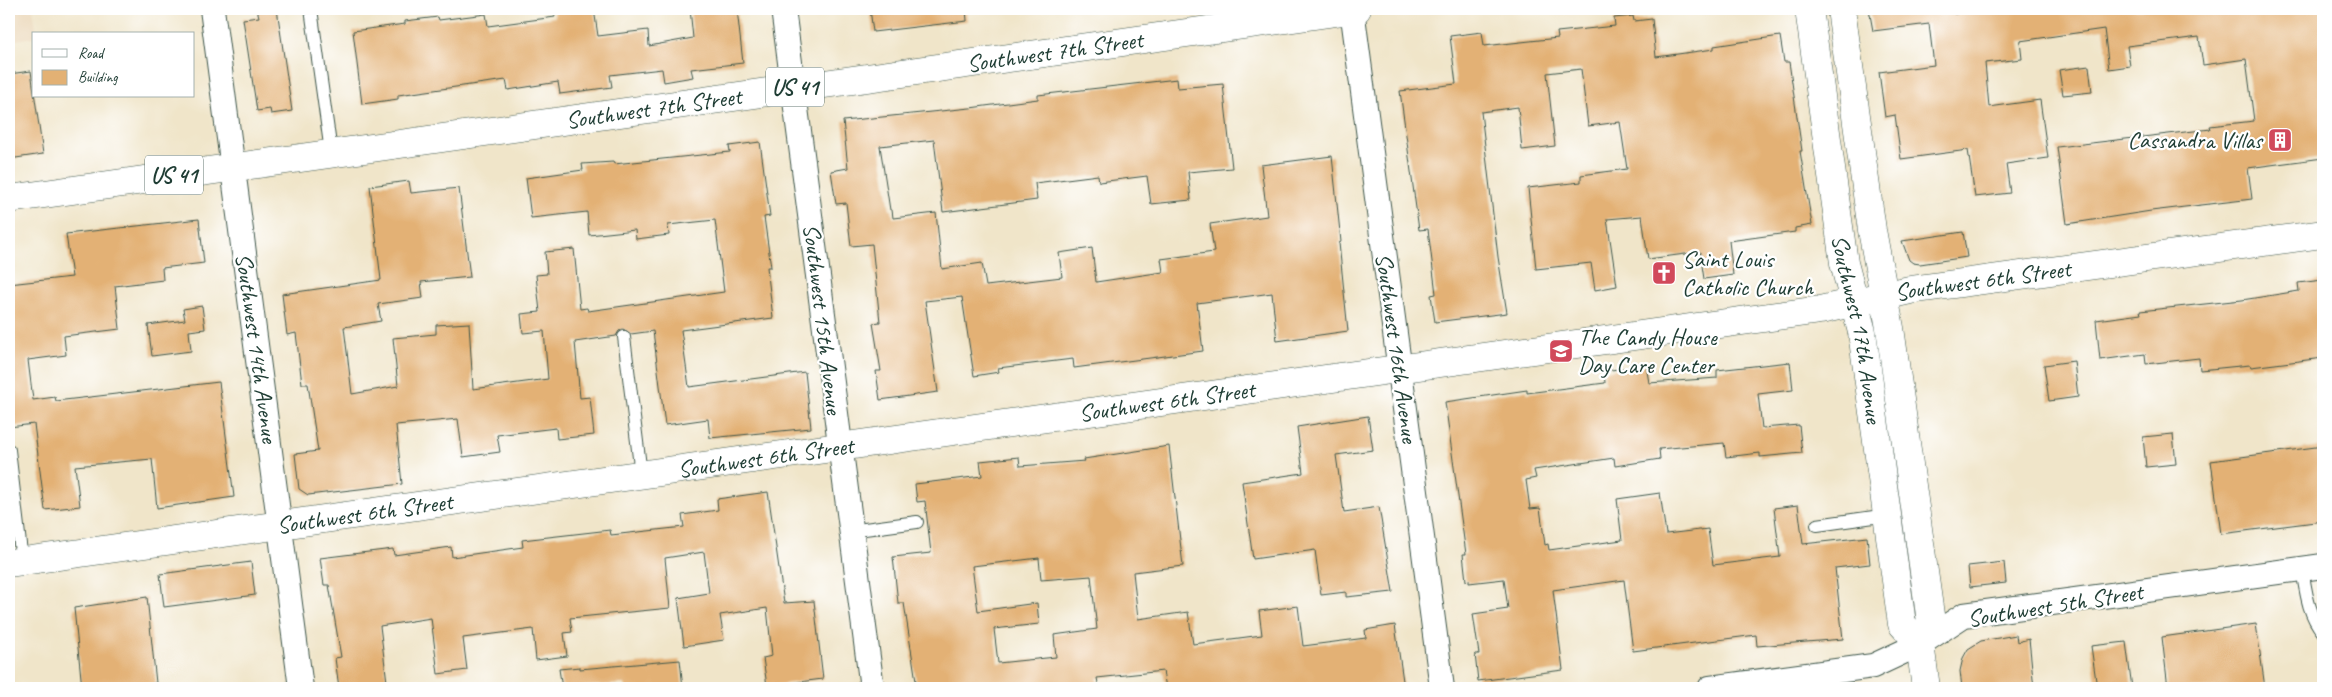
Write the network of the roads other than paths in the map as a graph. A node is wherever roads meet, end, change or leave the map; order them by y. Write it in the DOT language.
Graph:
graph roads {
  1 [pos="212,9"];
  2 [pos="311,9"];
  3 [pos="784,9"];
  4 [pos="1354,9"];
  5 [pos="1808,9"];
  6 [pos="1841,9"];
  7 [pos="794,87"];
  8 [pos="331,152"];
  9 [pos="232,166"];
  10 [pos="9,199"];
  11 [pos="2323,234"];
  12 [pos="1885,295"];
  13 [pos="1853,302"];
  14 [pos="624,337"];
  15 [pos="1400,368"];
  16 [pos="839,446"];
  17 [pos="9,450"];
  18 [pos="641,474"];
  19 [pos="1888,515"];
  20 [pos="917,522"];
  21 [pos="280,524"];
  22 [pos="1817,525"];
  23 [pos="850,531"];
  24 [pos="15,562"];
  25 [pos="2313,568"];
  26 [pos="2323,632"];
  27 [pos="1920,644"];
  28 [pos="301,688"];
  29 [pos="872,688"];
  30 [pos="1442,688"];
  31 [pos="1710,688"];
  32 [pos="1926,688"];
  1 -- 9 [label="street, Southwest 14th Avenue"];
  2 -- 8 [label="lane"];
  3 -- 7 [label="street, Southwest 15th Avenue"];
  4 -- 7 [label="main road, Southwest 7th Street / US 41"];
  4 -- 15 [label="street, Southwest 16th Avenue"];
  5 -- 13 [label="main road, Southwest 17th Avenue"];
  6 -- 12 [label="main road, Southwest 17th Avenue"];
  7 -- 8 [label="main road, Southwest 7th Street / US 41"];
  7 -- 16 [label="street, Southwest 15th Avenue"];
  8 -- 9 [label="main road, Southwest 7th Street / US 41"];
  9 -- 10 [label="main road, Southwest 7th Street / US 41"];
  9 -- 21 [label="street, Southwest 14th Avenue"];
  11 -- 12 [label="main road, Southwest 6th Street"];
  12 -- 13 [label="main road, Southwest 6th Street"];
  12 -- 27 [label="main road, Southwest 17th Avenue"];
  13 -- 15 [label="main road, Southwest 6th Street"];
  13 -- 19 [label="main road, Southwest 17th Avenue"];
  14 -- 18 [label="lane"];
  15 -- 16 [label="main road, Southwest 6th Street"];
  15 -- 30 [label="street, Southwest 16th Avenue"];
  16 -- 18 [label="main road, Southwest 6th Street"];
  16 -- 23 [label="street, Southwest 15th Avenue"];
  17 -- 24 [label="lane"];
  18 -- 21 [label="main road, Southwest 6th Street"];
  19 -- 22 [label="lane"];
  19 -- 27 [label="main road, Southwest 17th Avenue"];
  20 -- 23 [label="lane"];
  21 -- 24 [label="main road, Southwest 6th Street"];
  21 -- 28 [label="street, Southwest 14th Avenue"];
  23 -- 29 [label="street, Southwest 15th Avenue"];
  25 -- 26 [label="lane"];
  25 -- 27 [label="street, Southwest 5th Street"];
  27 -- 31 [label="street, Southwest 5th Street"];
  27 -- 32 [label="main road"];
}
